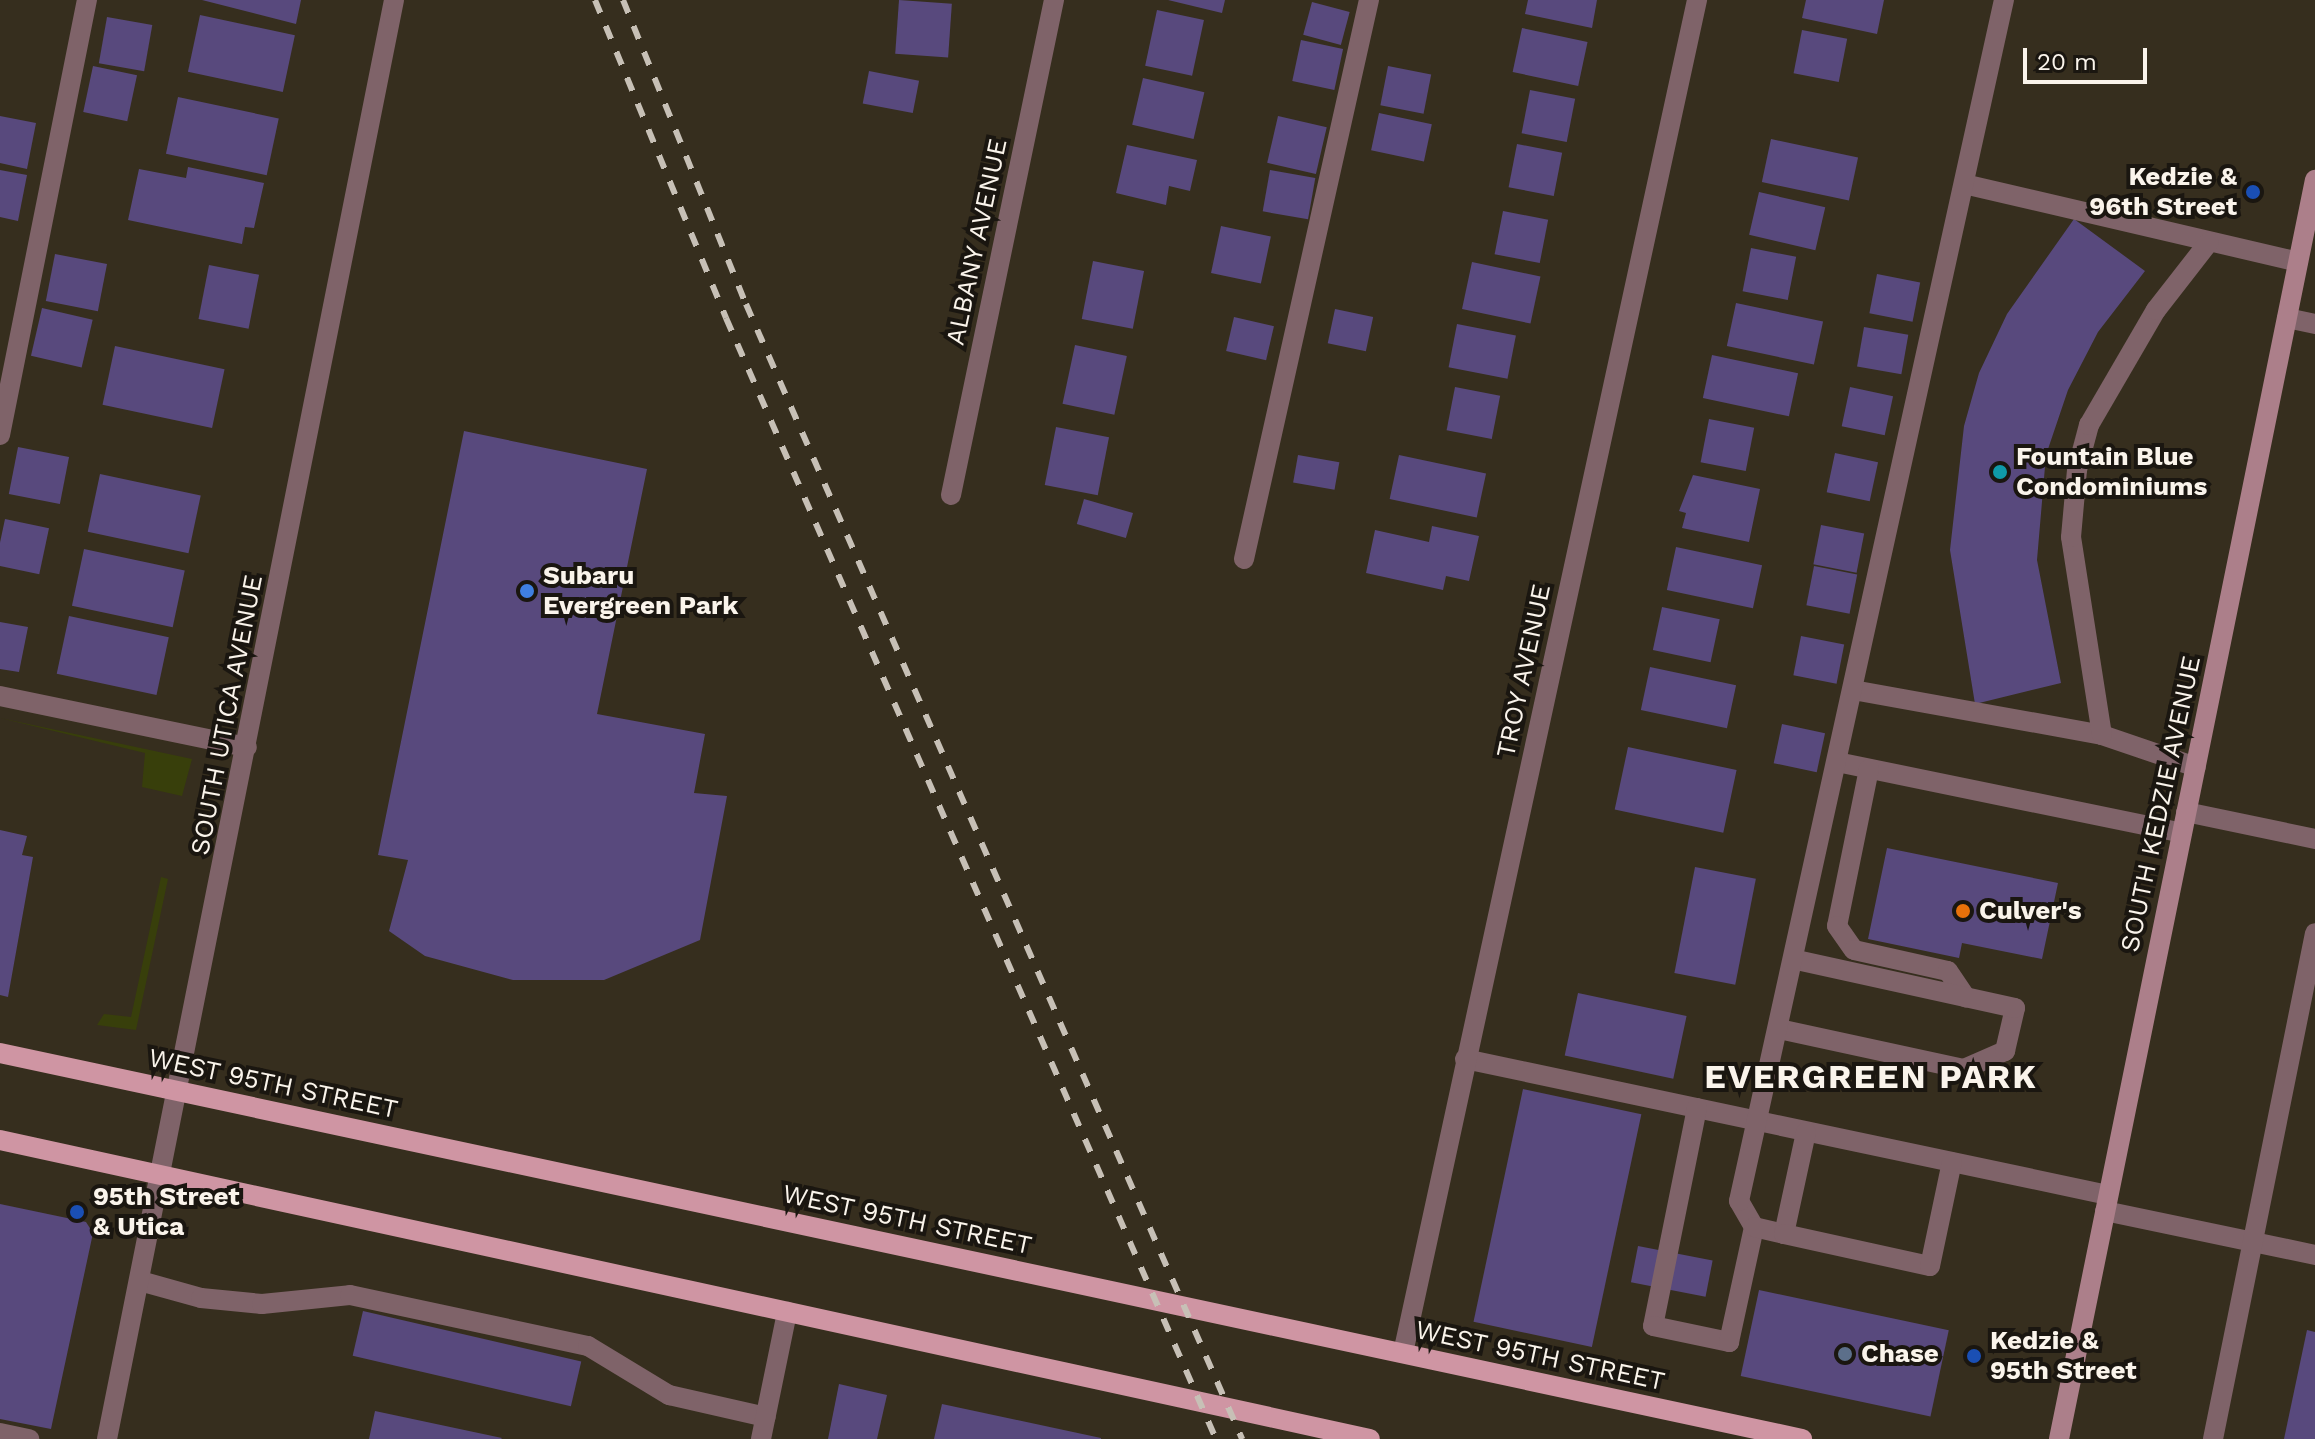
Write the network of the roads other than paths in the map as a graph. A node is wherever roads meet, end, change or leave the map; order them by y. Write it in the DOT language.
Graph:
graph roads {
  1 [pos="87,0"];
  2 [pos="394,0"];
  3 [pos="1054,0"];
  4 [pos="1369,0"];
  5 [pos="1697,0"];
  6 [pos="2004,0"];
  7 [pos="2315,180"];
  8 [pos="1964,184"];
  9 [pos="2209,242"];
  10 [pos="2298,262"];
  11 [pos="2287,318"];
  12 [pos="2315,324"];
  13 [pos="0,435"];
  14 [pos="951,495"];
  15 [pos="1244,559"];
  16 [pos="1853,690"];
  17 [pos="0,696"];
  18 [pos="2102,735"];
  19 [pos="247,747"];
  20 [pos="1837,762"];
  21 [pos="2196,767"];
  22 [pos="1869,769"];
  23 [pos="2186,812"];
  24 [pos="2182,833"];
  25 [pos="2315,839"];
  26 [pos="2315,933"];
  27 [pos="1793,959"];
  28 [pos="1966,998"];
  29 [pos="1779,1029"];
  30 [pos="0,1053"];
  31 [pos="1465,1059"];
  32 [pos="180,1090"];
  33 [pos="1697,1108"];
  34 [pos="1758,1122"];
  35 [pos="1806,1132"];
  36 [pos="0,1140"];
  37 [pos="1952,1162"];
  38 [pos="162,1175"];
  39 [pos="2107,1203"];
  40 [pos="1754,1227"];
  41 [pos="1784,1234"];
  42 [pos="2254,1242"];
  43 [pos="2315,1255"];
  44 [pos="140,1281"];
  45 [pos="787,1312"];
  46 [pos="1403,1353"];
  47 [pos="766,1417"];
  48 [pos="0,1433"];
  49 [pos="29,1439"];
  50 [pos="107,1439"];
  51 [pos="761,1439"];
  52 [pos="1370,1439"];
  53 [pos="1802,1439"];
  54 [pos="2059,1439"];
  55 [pos="2213,1439"];
  1 -- 13 [label="street"];
  2 -- 19 [label="street, SOUTH UTICA AVENUE"];
  3 -- 14 [label="street, ALBANY AVENUE"];
  4 -- 15 [label="street"];
  5 -- 31 [label="street, TROY AVENUE"];
  6 -- 8 [label="street"];
  7 -- 10 [label="main road, SOUTH KEDZIE AVENUE"];
  8 -- 9 [label="street"];
  8 -- 16 [label="street"];
  9 -- 10 [label="street"];
  9 -- 18 [label="street"];
  10 -- 11 [label="main road, SOUTH KEDZIE AVENUE"];
  11 -- 12 [label="street"];
  11 -- 21 [label="main road, SOUTH KEDZIE AVENUE"];
  16 -- 18 [label="street"];
  16 -- 20 [label="street"];
  17 -- 19 [label="street"];
  18 -- 21 [label="street"];
  19 -- 32 [label="street, SOUTH UTICA AVENUE"];
  20 -- 22 [label="street"];
  20 -- 27 [label="street"];
  21 -- 23 [label="main road, SOUTH KEDZIE AVENUE"];
  22 -- 24 [label="street"];
  22 -- 28 [label="street"];
  23 -- 24 [label="main road, SOUTH KEDZIE AVENUE"];
  23 -- 25 [label="street"];
  24 -- 39 [label="main road, SOUTH KEDZIE AVENUE"];
  26 -- 42 [label="street"];
  27 -- 28 [label="street"];
  27 -- 29 [label="street"];
  28 -- 29 [label="street"];
  29 -- 34 [label="street"];
  30 -- 32 [label="main road, WEST 95TH STREET"];
  31 -- 33 [label="street"];
  31 -- 46 [label="street, TROY AVENUE"];
  32 -- 38 [label="street, SOUTH UTICA AVENUE"];
  32 -- 46 [label="main road, WEST 95TH STREET"];
  33 -- 34 [label="street"];
  33 -- 40 [label="street"];
  34 -- 35 [label="street"];
  34 -- 40 [label="street"];
  35 -- 37 [label="street"];
  35 -- 41 [label="street"];
  36 -- 38 [label="main road"];
  37 -- 39 [label="street"];
  37 -- 41 [label="street"];
  38 -- 44 [label="street, SOUTH UTICA AVENUE"];
  38 -- 45 [label="main road"];
  39 -- 42 [label="street"];
  39 -- 54 [label="main road, SOUTH KEDZIE AVENUE"];
  40 -- 41 [label="street"];
  42 -- 43 [label="street"];
  42 -- 55 [label="street"];
  44 -- 47 [label="street"];
  44 -- 50 [label="street, SOUTH UTICA AVENUE"];
  45 -- 47 [label="street"];
  45 -- 52 [label="main road"];
  46 -- 53 [label="main road, WEST 95TH STREET"];
  47 -- 51 [label="street"];
  48 -- 49 [label="street"];
}
